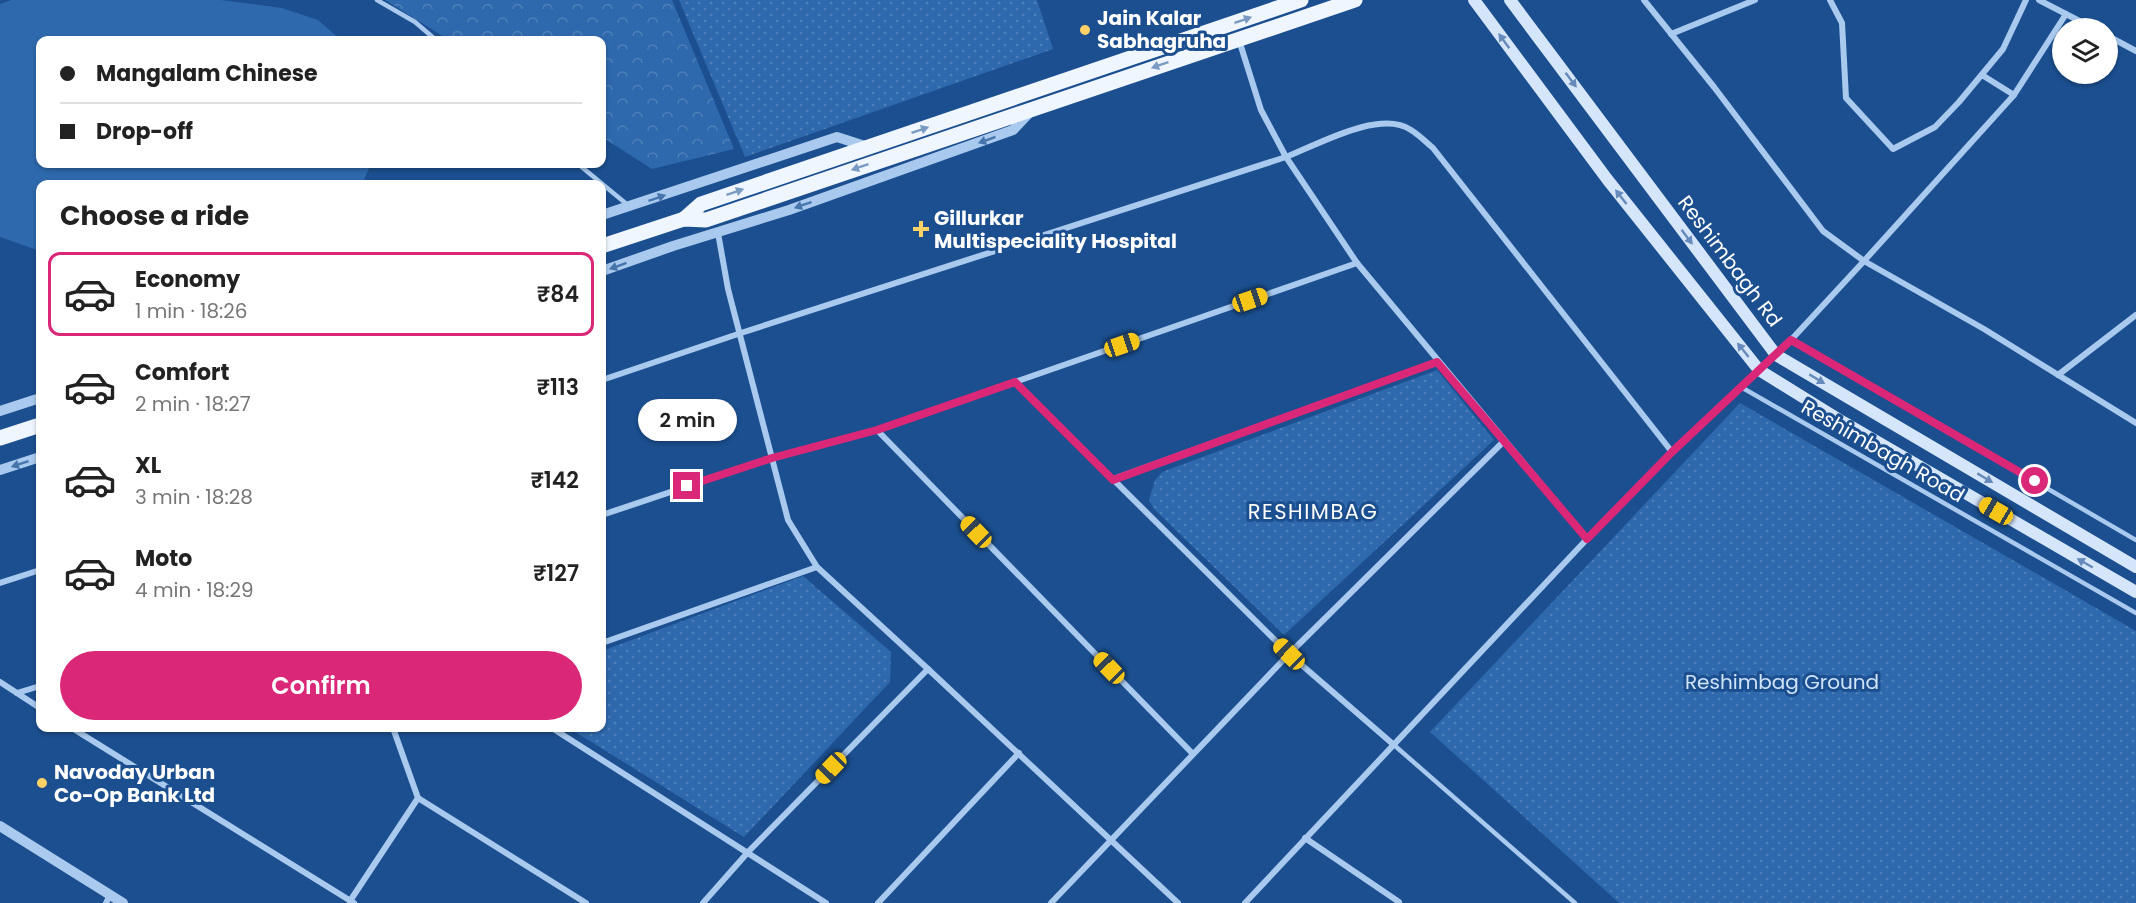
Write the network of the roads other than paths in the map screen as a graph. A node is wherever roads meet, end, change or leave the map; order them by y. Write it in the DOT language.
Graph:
graph roads {
  1 [pos="377,0"];
  2 [pos="1301,0"];
  3 [pos="1354,0"];
  4 [pos="1474,0"];
  5 [pos="1510,0"];
  6 [pos="1644,0"];
  7 [pos="1755,0"];
  8 [pos="1830,0"];
  9 [pos="2026,0"];
  10 [pos="2039,0"];
  11 [pos="2066,14"];
  12 [pos="2074,18"];
  13 [pos="1671,34"];
  14 [pos="431,36"];
  15 [pos="1238,39"];
  16 [pos="2118,41"];
  17 [pos="2136,51"];
  18 [pos="1127,68"];
  19 [pos="1982,75"];
  20 [pos="2014,95"];
  21 [pos="1034,108"];
  22 [pos="868,147"];
  23 [pos="1286,157"];
  24 [pos="583,168"];
  25 [pos="597,180"];
  26 [pos="606,187"];
  27 [pos="630,207"];
  28 [pos="606,214"];
  29 [pos="684,219"];
  30 [pos="718,233"];
  31 [pos="606,245"];
  32 [pos="1864,261"];
  33 [pos="1357,263"];
  34 [pos="606,271"];
  35 [pos="2136,315"];
  36 [pos="741,333"];
  37 [pos="1791,340"];
  38 [pos="1776,355"];
  39 [pos="1437,362"];
  40 [pos="1759,369"];
  41 [pos="2058,375"];
  42 [pos="606,379"];
  43 [pos="1015,382"];
  44 [pos="1741,387"];
  45 [pos="36,399"];
  46 [pos="0,411"];
  47 [pos="2136,423"];
  48 [pos="36,426"];
  49 [pos="877,430"];
  50 [pos="0,438"];
  51 [pos="1504,441"];
  52 [pos="1672,452"];
  53 [pos="36,458"];
  54 [pos="772,458"];
  55 [pos="0,470"];
  56 [pos="1113,480"];
  57 [pos="606,513"];
  58 [pos="1587,539"];
  59 [pos="2136,540"];
  60 [pos="817,567"];
  61 [pos="2136,567"];
  62 [pos="36,571"];
  63 [pos="0,583"];
  64 [pos="2136,592"];
  65 [pos="2136,613"];
  66 [pos="606,642"];
  67 [pos="1289,654"];
  68 [pos="928,669"];
  69 [pos="0,682"];
  70 [pos="36,687"];
  71 [pos="17,693"];
  72 [pos="36,705"];
  73 [pos="78,732"];
  74 [pos="394,732"];
  75 [pos="558,732"];
  76 [pos="1394,745"];
  77 [pos="1019,753"];
  78 [pos="1192,753"];
  79 [pos="418,798"];
  80 [pos="0,826"];
  81 [pos="1305,838"];
  82 [pos="1109,841"];
  83 [pos="749,851"];
  84 [pos="108,899"];
  85 [pos="352,902"];
  86 [pos="1398,902"];
  87 [pos="123,903"];
  88 [pos="586,903"];
  89 [pos="703,903"];
  90 [pos="826,903"];
  91 [pos="878,903"];
  92 [pos="1051,903"];
  93 [pos="1178,903"];
  94 [pos="1245,903"];
  95 [pos="1575,903"];
  1 -- 14 [label="lane"];
  18 -- 2 [label="main road, one-way"];
  3 -- 15 [label="main road"];
  40 -- 4 [label="main road, one-way"];
  5 -- 38 [label="main road, Reshimbagh Rd, one-way"];
  6 -- 13 [label="street"];
  7 -- 13 [label="street"];
  8 -- 19 [label="street"];
  9 -- 19 [label="street"];
  10 -- 11 [label="street"];
  11 -- 12 [label="street"];
  11 -- 20 [label="street"];
  13 -- 32 [label="street"];
  15 -- 18 [label="main road, one-way"];
  15 -- 23 [label="street"];
  16 -- 17 [label="street"];
  18 -- 21 [label="main road"];
  22 -- 18 [label="main road, one-way"];
  19 -- 20 [label="street"];
  20 -- 32 [label="street"];
  21 -- 29 [label="main road, one-way"];
  21 -- 30 [label="street, one-way"];
  27 -- 22 [label="street, one-way"];
  29 -- 22 [label="main road, one-way"];
  23 -- 33 [label="street"];
  23 -- 36 [label="street"];
  23 -- 52 [label="street"];
  24 -- 25 [label="lane"];
  26 -- 27 [label="lane"];
  27 -- 28 [label="street"];
  29 -- 31 [label="main road"];
  30 -- 34 [label="street, one-way"];
  30 -- 36 [label="street"];
  32 -- 37 [label="street"];
  32 -- 41 [label="street"];
  33 -- 39 [label="street"];
  33 -- 43 [label="street"];
  35 -- 41 [label="street"];
  36 -- 42 [label="street"];
  36 -- 54 [label="street"];
  37 -- 38 [label="street"];
  37 -- 59 [label="lane"];
  38 -- 40 [label="street"];
  38 -- 61 [label="main road, Reshimbagh Rd, one-way"];
  39 -- 51 [label="street"];
  39 -- 56 [label="street"];
  40 -- 44 [label="street"];
  64 -- 40 [label="main road, one-way"];
  41 -- 47 [label="street"];
  43 -- 49 [label="street"];
  43 -- 56 [label="street"];
  44 -- 52 [label="street"];
  44 -- 65 [label="lane, Reshimbagh Road"];
  45 -- 46 [label="street"];
  48 -- 50 [label="main road"];
  49 -- 54 [label="street"];
  49 -- 78 [label="street"];
  51 -- 58 [label="street"];
  51 -- 67 [label="street"];
  52 -- 58 [label="street"];
  53 -- 55 [label="street, one-way"];
  54 -- 57 [label="street"];
  54 -- 60 [label="street"];
  56 -- 67 [label="street"];
  58 -- 76 [label="street"];
  60 -- 66 [label="street"];
  60 -- 68 [label="street"];
  62 -- 63 [label="street"];
  67 -- 76 [label="street"];
  67 -- 78 [label="street"];
  68 -- 77 [label="street"];
  68 -- 83 [label="street"];
  69 -- 71 [label="street"];
  70 -- 71 [label="street"];
  71 -- 72 [label="street"];
  73 -- 85 [label="street"];
  74 -- 79 [label="street"];
  75 -- 83 [label="street"];
  76 -- 81 [label="street"];
  76 -- 95 [label="lane"];
  77 -- 82 [label="street"];
  77 -- 91 [label="street"];
  78 -- 82 [label="street"];
  79 -- 85 [label="street"];
  79 -- 88 [label="street"];
  80 -- 84 [label="street"];
  81 -- 86 [label="street"];
  81 -- 94 [label="street"];
  82 -- 92 [label="street"];
  82 -- 93 [label="street"];
  83 -- 89 [label="street"];
  83 -- 90 [label="street"];
  84 -- 87 [label="street"];
}
